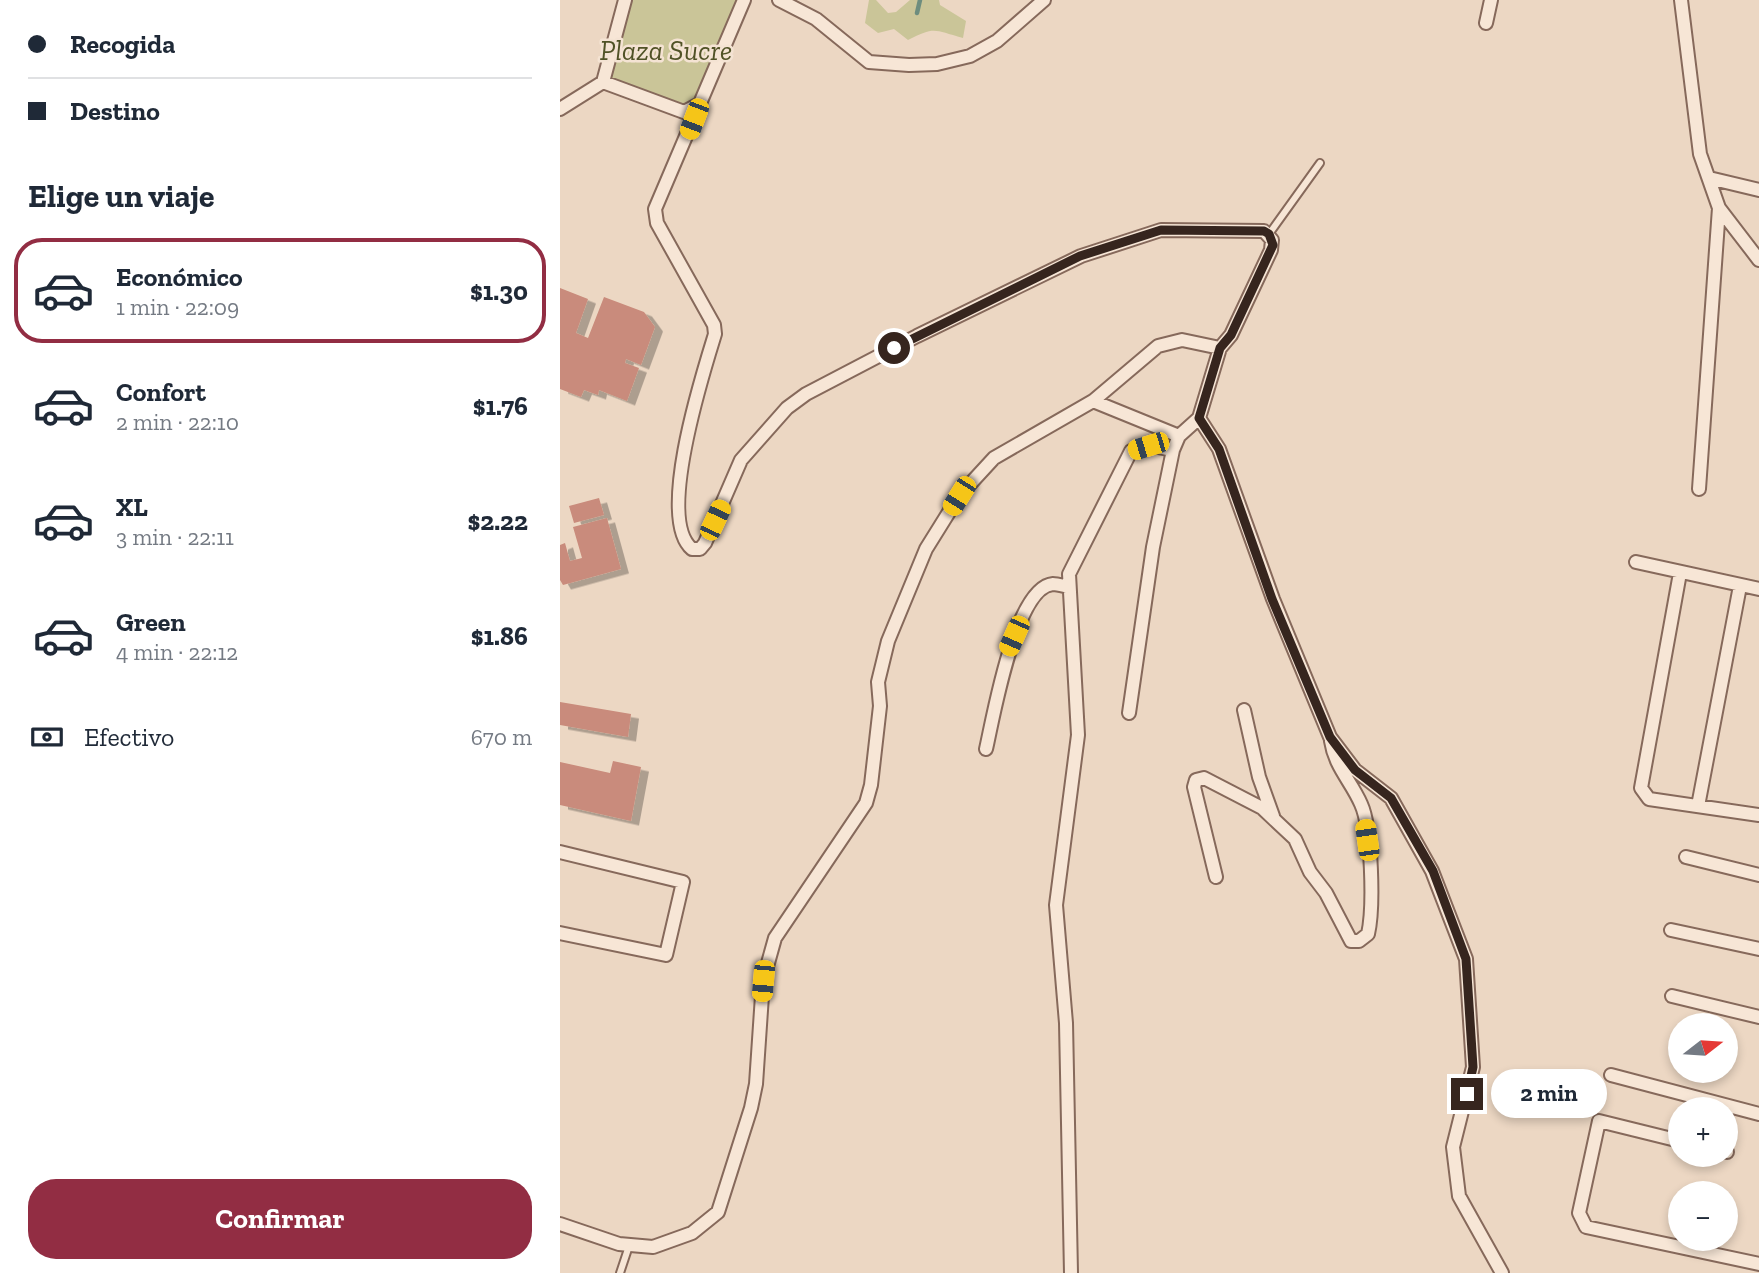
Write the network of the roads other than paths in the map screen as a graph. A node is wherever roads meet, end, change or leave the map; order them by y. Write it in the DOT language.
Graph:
graph roads {
  1 [pos="625,0"];
  2 [pos="744,0"];
  3 [pos="779,0"];
  4 [pos="1044,0"];
  5 [pos="1491,0"];
  6 [pos="1681,0"];
  7 [pos="1486,23"];
  8 [pos="603,82"];
  9 [pos="699,104"];
  10 [pos="560,109"];
  11 [pos="1320,163"];
  12 [pos="1709,178"];
  13 [pos="1759,190"];
  14 [pos="1719,208"];
  15 [pos="1269,234"];
  16 [pos="1759,260"];
  17 [pos="1220,348"];
  18 [pos="1094,401"];
  19 [pos="1199,418"];
  20 [pos="1179,436"];
  21 [pos="1173,450"];
  22 [pos="1699,488"];
  23 [pos="1636,562"];
  24 [pos="1680,573"];
  25 [pos="1740,586"];
  26 [pos="1069,587"];
  27 [pos="1759,589"];
  28 [pos="1244,710"];
  29 [pos="1129,713"];
  30 [pos="1330,737"];
  31 [pos="986,749"];
  32 [pos="1698,806"];
  33 [pos="1759,815"];
  34 [pos="1273,816"];
  35 [pos="560,852"];
  36 [pos="1686,858"];
  37 [pos="1759,875"];
  38 [pos="1216,877"];
  39 [pos="1671,930"];
  40 [pos="560,933"];
  41 [pos="1759,949"];
  42 [pos="1672,996"];
  43 [pos="1759,1017"];
  44 [pos="1611,1075"];
  45 [pos="1759,1114"];
  46 [pos="1668,1138"];
  47 [pos="560,1224"];
  48 [pos="629,1246"];
  49 [pos="1759,1264"];
  50 [pos="620,1273"];
  51 [pos="1071,1273"];
  52 [pos="1502,1273"];
  1 -- 8 [label="street"];
  2 -- 9 [label="street"];
  3 -- 4 [label="street"];
  5 -- 7 [label="street"];
  6 -- 12 [label="street"];
  8 -- 9 [label="street"];
  8 -- 10 [label="street"];
  9 -- 15 [label="street"];
  11 -- 15 [label="lane"];
  12 -- 13 [label="street"];
  12 -- 14 [label="street"];
  14 -- 16 [label="street"];
  14 -- 22 [label="street"];
  15 -- 17 [label="street"];
  17 -- 18 [label="street"];
  17 -- 19 [label="street"];
  18 -- 20 [label="street"];
  18 -- 48 [label="street"];
  19 -- 20 [label="street"];
  19 -- 30 [label="street"];
  20 -- 21 [label="street"];
  21 -- 26 [label="street"];
  21 -- 29 [label="street"];
  23 -- 24 [label="street"];
  24 -- 25 [label="street"];
  24 -- 32 [label="street"];
  25 -- 27 [label="street"];
  25 -- 32 [label="street"];
  26 -- 31 [label="street"];
  26 -- 51 [label="street"];
  28 -- 34 [label="street"];
  30 -- 34 [label="street"];
  30 -- 52 [label="street"];
  32 -- 33 [label="street"];
  34 -- 38 [label="street"];
  35 -- 40 [label="street"];
  36 -- 37 [label="street"];
  39 -- 41 [label="street"];
  42 -- 43 [label="street"];
  44 -- 45 [label="street"];
  46 -- 49 [label="street"];
  47 -- 48 [label="street"];
  48 -- 50 [label="lane"];
}
